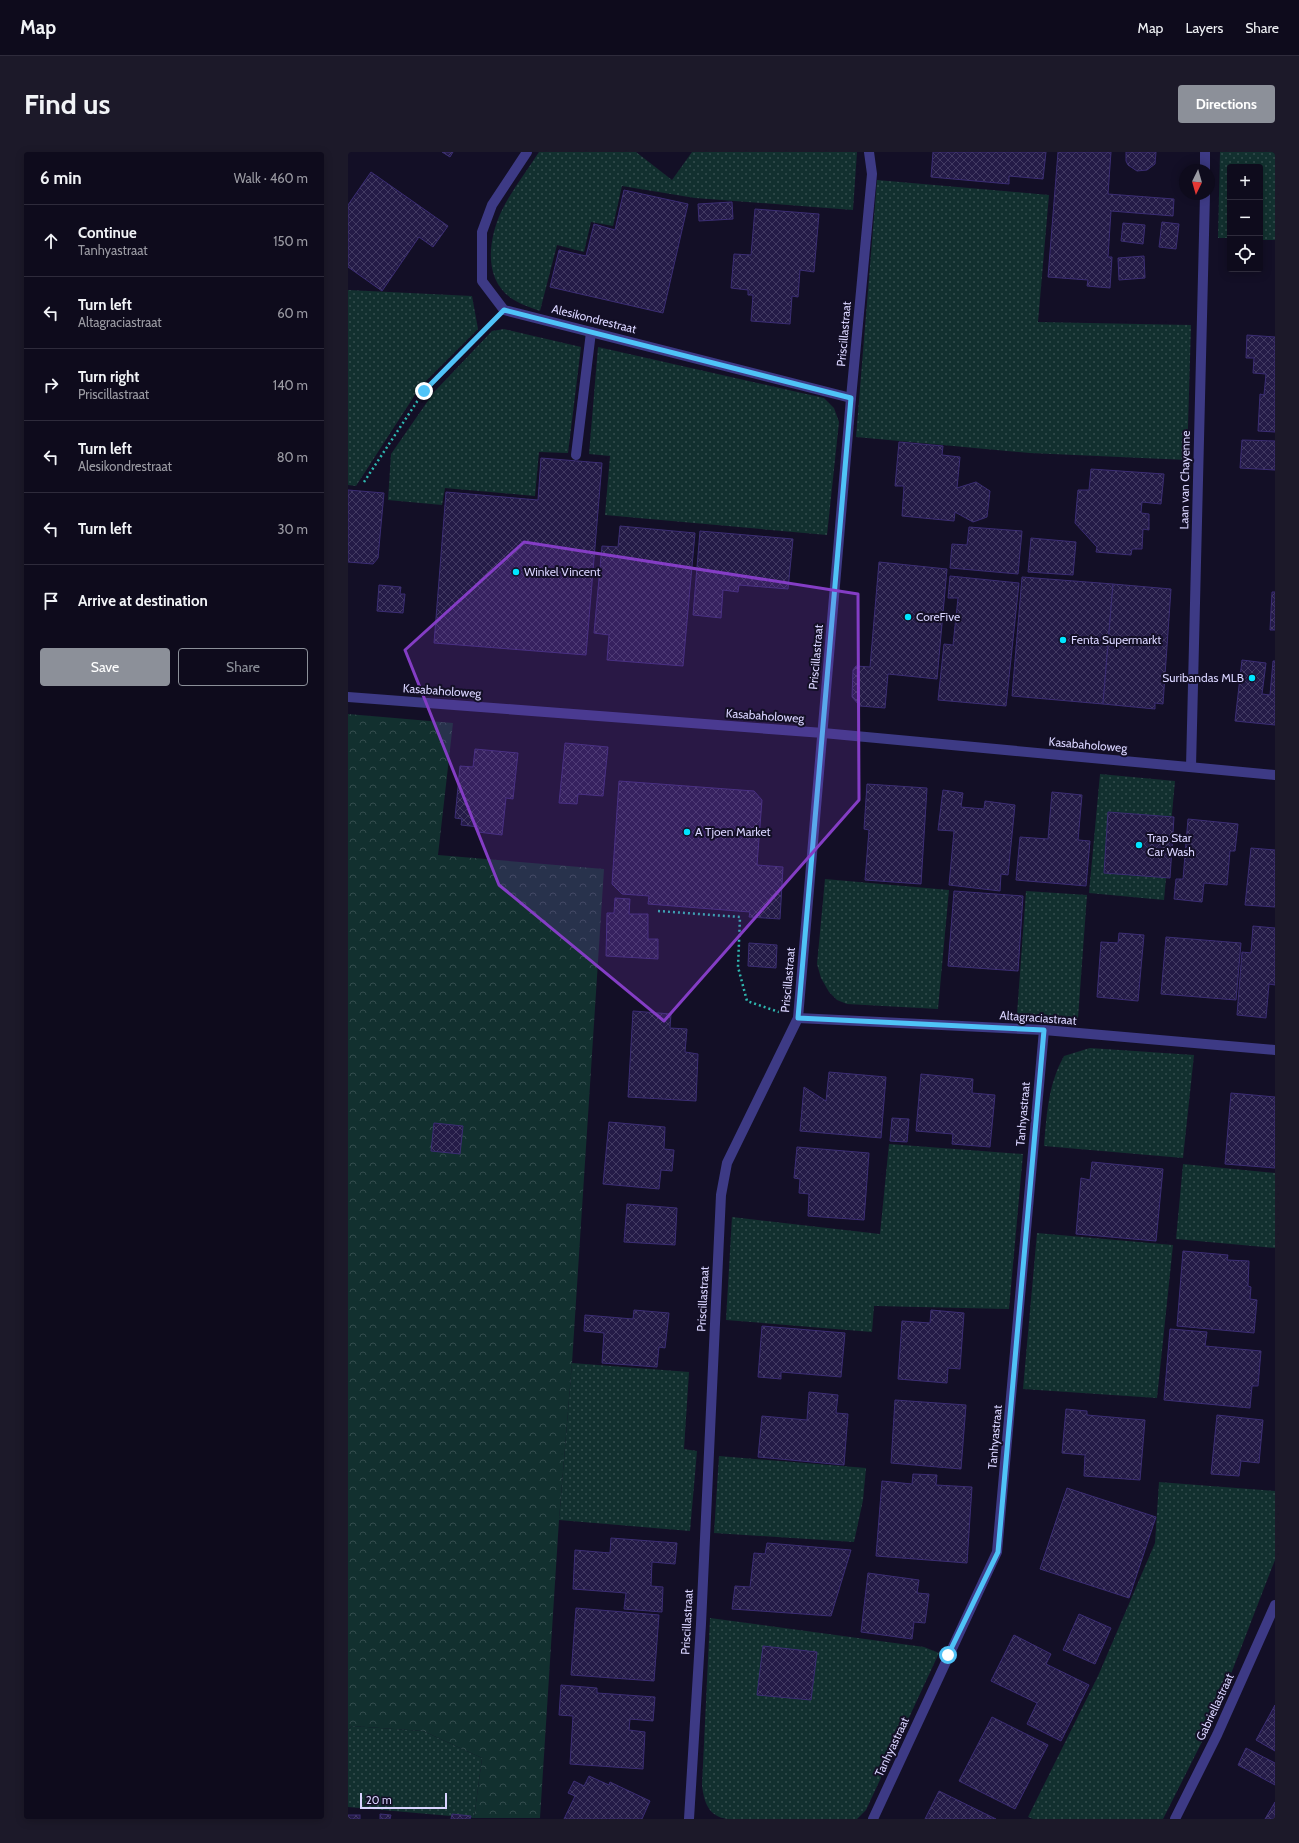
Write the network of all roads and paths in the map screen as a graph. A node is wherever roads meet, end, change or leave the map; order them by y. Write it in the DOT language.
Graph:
graph roads {
  1 [pos="527,152"];
  2 [pos="869,152"];
  3 [pos="1206,152"];
  4 [pos="1205,164"];
  5 [pos="1204,200"];
  6 [pos="504,310"];
  7 [pos="591,332"];
  8 [pos="851,398"];
  9 [pos="576,455"];
  10 [pos="364,482"];
  11 [pos="348,696"];
  12 [pos="823,733"];
  13 [pos="1191,768"];
  14 [pos="1275,776"];
  15 [pos="658,911"];
  16 [pos="798,1018"];
  17 [pos="1044,1030"];
  18 [pos="1275,1050"];
  19 [pos="1275,1605"];
  20 [pos="689,1819"];
  21 [pos="873,1819"];
  22 [pos="1175,1819"];
  1 -- 6 [label="street"];
  2 -- 8 [label="street, Priscillastraat"];
  3 -- 4 [label="street"];
  5 -- 13 [label="street, Laan van Chayenne"];
  6 -- 7 [label="street, Alesikondrestraat"];
  6 -- 10 [label="path"];
  7 -- 8 [label="street, Alesikondrestraat"];
  7 -- 9 [label="street"];
  8 -- 12 [label="street, Priscillastraat"];
  11 -- 12 [label="street, Kasabaholoweg"];
  12 -- 13 [label="street, Kasabaholoweg"];
  12 -- 16 [label="street, Priscillastraat"];
  13 -- 14 [label="street, Kasabaholoweg"];
  15 -- 16 [label="path"];
  16 -- 17 [label="street, Altagraciastraat"];
  16 -- 20 [label="street, Priscillastraat"];
  17 -- 18 [label="street, Altagraciastraat"];
  17 -- 21 [label="street, Tanhyastraat"];
  19 -- 22 [label="street, Gabriellastraat"];
}
